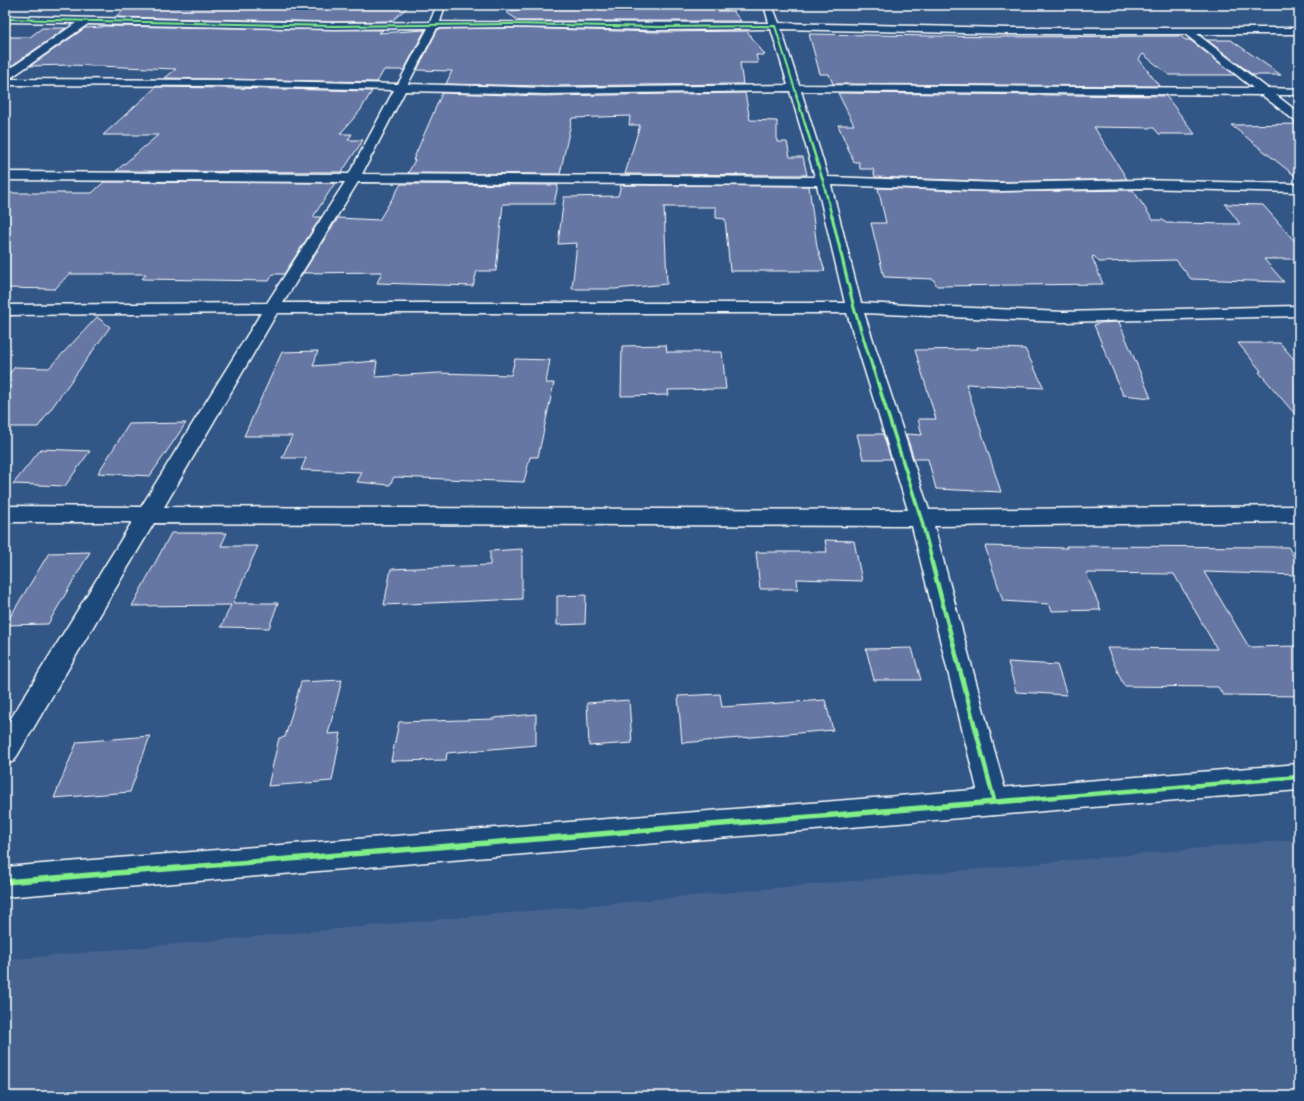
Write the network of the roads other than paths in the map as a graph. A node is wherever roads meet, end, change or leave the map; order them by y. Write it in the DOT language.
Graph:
graph roads {
  1 [pos="441,5"];
  2 [pos="768,5"];
  3 [pos="108,11"];
  4 [pos="5,19"];
  5 [pos="91,20"];
  6 [pos="434,25"];
  7 [pos="775,26"];
  8 [pos="1187,31"];
  9 [pos="1299,31"];
  10 [pos="5,77"];
  11 [pos="5,82"];
  12 [pos="400,88"];
  13 [pos="794,88"];
  14 [pos="1263,92"];
  15 [pos="1299,92"];
  16 [pos="1299,119"];
  17 [pos="5,176"];
  18 [pos="353,179"];
  19 [pos="823,181"];
  20 [pos="1299,188"];
  21 [pos="854,308"];
  22 [pos="5,310"];
  23 [pos="271,310"];
  24 [pos="1299,311"];
  25 [pos="5,514"];
  26 [pos="1299,514"];
  27 [pos="148,515"];
  28 [pos="921,518"];
  29 [pos="5,752"];
  30 [pos="1299,777"];
  31 [pos="994,801"];
  32 [pos="5,882"];
  1 -- 6 [label="street"];
  2 -- 7 [label="street"];
  3 -- 5 [label="street"];
  4 -- 5 [label="street"];
  5 -- 6 [label="street"];
  5 -- 10 [label="street"];
  6 -- 7 [label="street"];
  6 -- 12 [label="street"];
  7 -- 8 [label="street"];
  7 -- 13 [label="street"];
  8 -- 9 [label="street"];
  8 -- 14 [label="street"];
  11 -- 12 [label="street"];
  12 -- 13 [label="street"];
  12 -- 18 [label="street"];
  13 -- 14 [label="street"];
  13 -- 19 [label="street"];
  14 -- 15 [label="street"];
  14 -- 16 [label="street"];
  17 -- 18 [label="street"];
  18 -- 19 [label="street"];
  18 -- 23 [label="street"];
  19 -- 20 [label="street"];
  19 -- 21 [label="street"];
  21 -- 23 [label="street"];
  21 -- 24 [label="street"];
  21 -- 28 [label="street"];
  22 -- 23 [label="street"];
  23 -- 27 [label="street"];
  25 -- 27 [label="street"];
  26 -- 28 [label="street"];
  27 -- 28 [label="street"];
  27 -- 29 [label="street"];
  28 -- 31 [label="street"];
  30 -- 31 [label="street"];
  31 -- 32 [label="street"];
}
